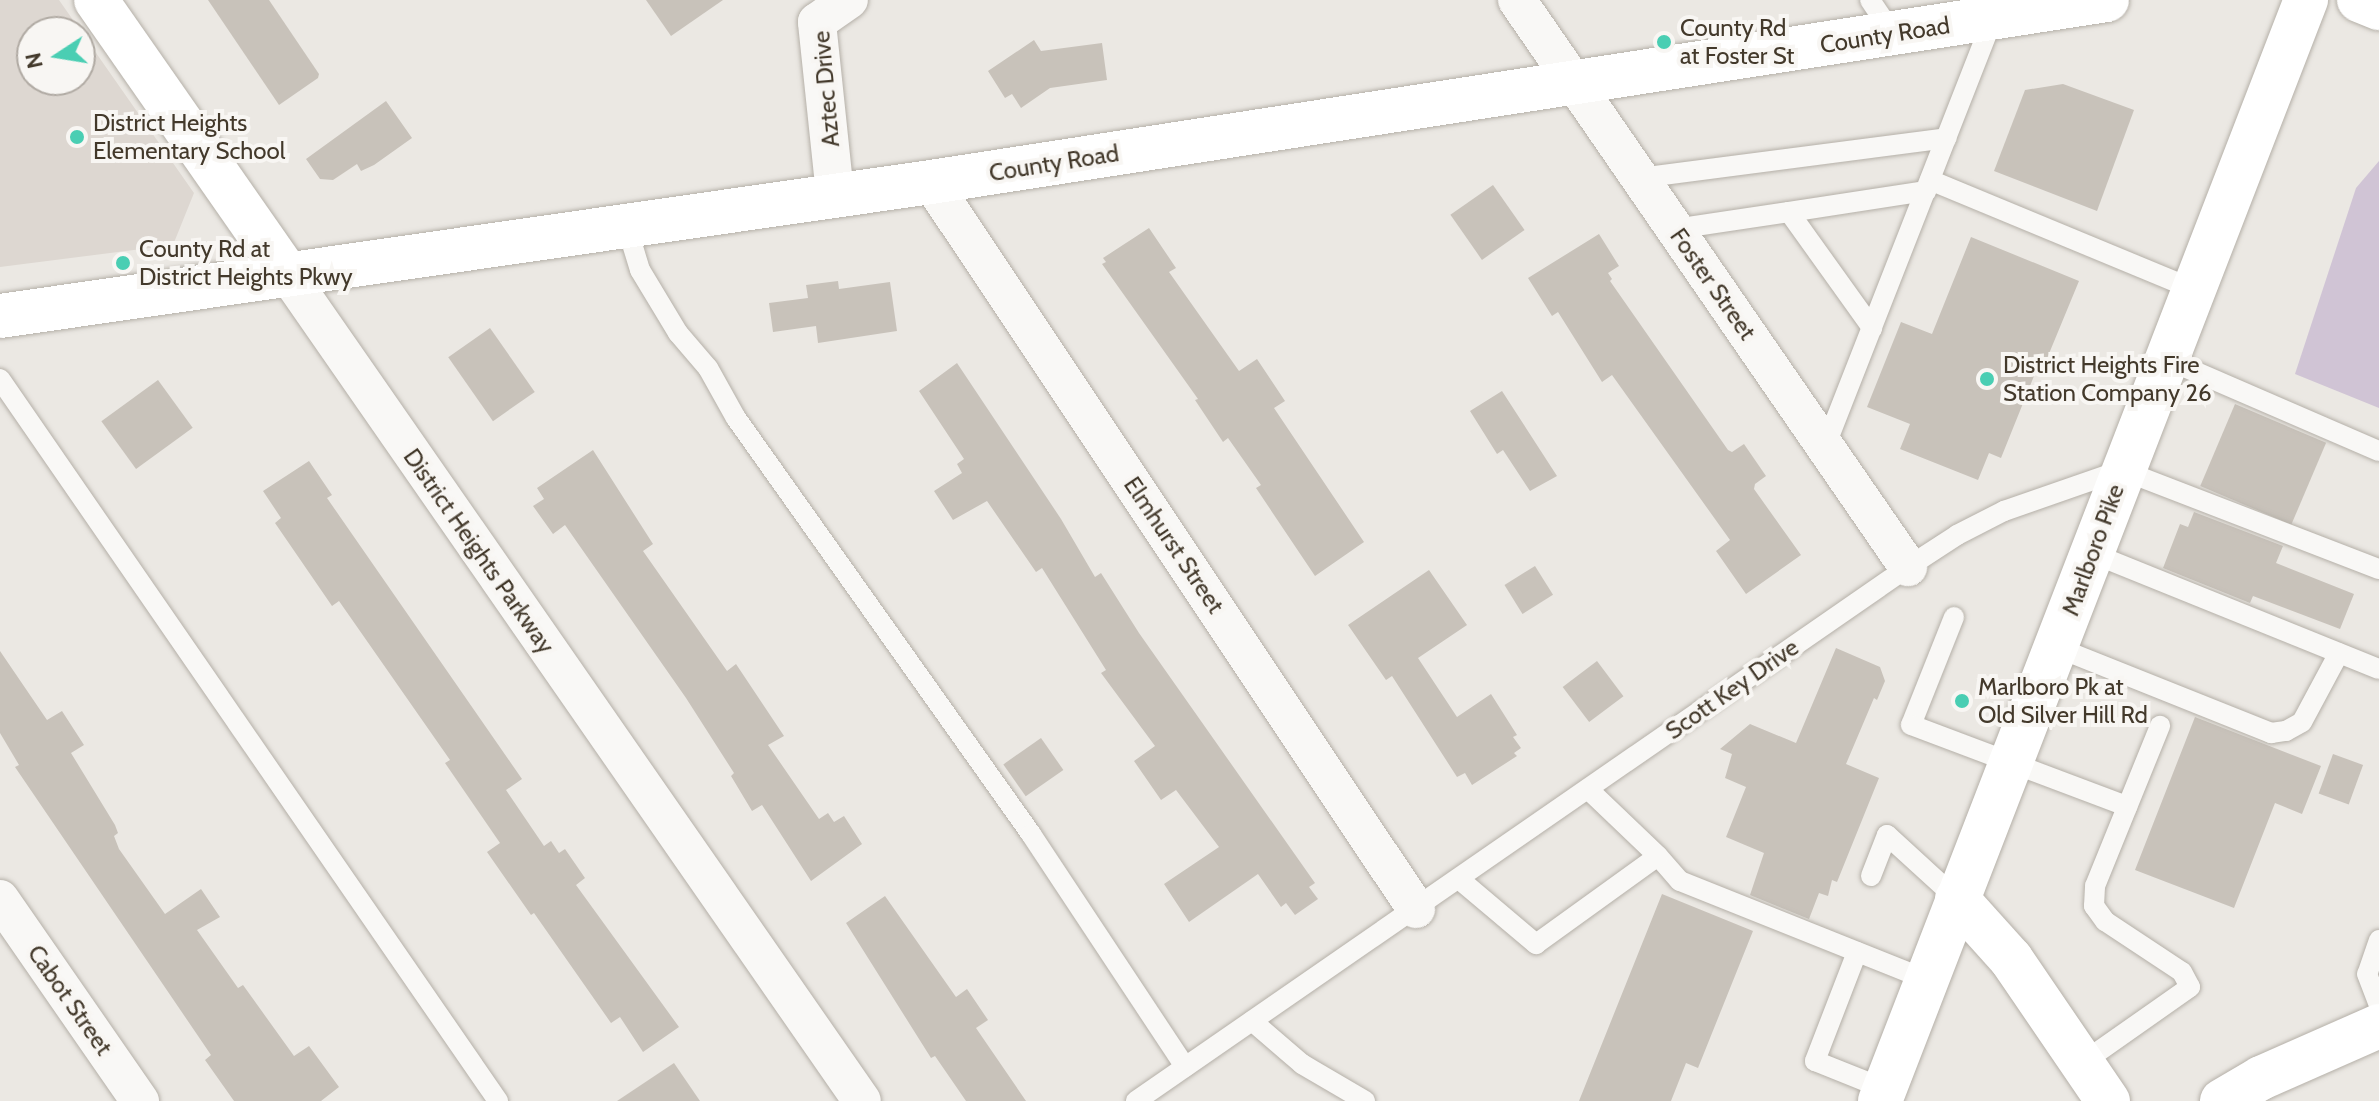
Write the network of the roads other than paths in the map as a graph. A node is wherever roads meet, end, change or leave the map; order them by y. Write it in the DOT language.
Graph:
graph roads {
  1 [pos="96,0"];
  2 [pos="849,0"];
  3 [pos="1517,0"];
  4 [pos="2107,0"];
  5 [pos="2306,0"];
  6 [pos="2359,0"];
  7 [pos="2379,8"];
  8 [pos="809,11"];
  9 [pos="1881,17"];
  10 [pos="1994,18"];
  11 [pos="1574,83"];
  12 [pos="1946,138"];
  13 [pos="1640,178"];
  14 [pos="931,182"];
  15 [pos="1928,185"];
  16 [pos="835,194"];
  17 [pos="1789,212"];
  18 [pos="626,224"];
  19 [pos="1675,229"];
  20 [pos="286,272"];
  21 [pos="2193,289"];
  22 [pos="0,316"];
  23 [pos="1872,328"];
  24 [pos="2166,359"];
  25 [pos="0,379"];
  26 [pos="1825,447"];
  27 [pos="2379,451"];
  28 [pos="2122,470"];
  29 [pos="2094,554"];
  30 [pos="1908,567"];
  31 [pos="2379,569"];
  32 [pos="1954,617"];
  33 [pos="2056,647"];
  34 [pos="2339,653"];
  35 [pos="2379,669"];
  36 [pos="2160,726"];
  37 [pos="2010,764"];
  38 [pos="1588,789"];
  39 [pos="2127,806"];
  40 [pos="1658,856"];
  41 [pos="1871,876"];
  42 [pos="1459,879"];
  43 [pos="0,899"];
  44 [pos="1957,899"];
  45 [pos="1416,909"];
  46 [pos="2379,940"];
  47 [pos="1857,952"];
  48 [pos="1927,980"];
  49 [pos="2379,1006"];
  50 [pos="1252,1021"];
  51 [pos="2379,1026"];
  52 [pos="1185,1067"];
  53 [pos="2098,1090"];
  54 [pos="1883,1095"];
  55 [pos="140,1101"];
  56 [pos="498,1101"];
  57 [pos="862,1101"];
  58 [pos="1136,1101"];
  59 [pos="1365,1101"];
  60 [pos="2222,1101"];
  1 -- 20 [label="street, District Heights Parkway"];
  2 -- 8 [label="street, Aztec Drive"];
  3 -- 11 [label="street, Foster Street"];
  4 -- 10 [label="street, County Road"];
  5 -- 21 [label="street, Marlboro Pike"];
  6 -- 7 [label="street"];
  8 -- 16 [label="street, Aztec Drive"];
  9 -- 10 [label="street, County Road"];
  9 -- 11 [label="street, County Road"];
  10 -- 12 [label="lane"];
  11 -- 13 [label="street, Foster Street"];
  11 -- 14 [label="street, County Road"];
  12 -- 13 [label="lane"];
  12 -- 15 [label="lane"];
  13 -- 19 [label="street, Foster Street"];
  14 -- 16 [label="street, County Road"];
  14 -- 45 [label="street, Elmhurst Street"];
  15 -- 17 [label="lane"];
  15 -- 21 [label="lane"];
  15 -- 23 [label="lane"];
  16 -- 18 [label="street, County Road"];
  17 -- 19 [label="lane"];
  17 -- 23 [label="lane"];
  18 -- 20 [label="street, County Road"];
  18 -- 52 [label="lane"];
  19 -- 26 [label="street, Foster Street"];
  20 -- 22 [label="street, County Road"];
  20 -- 57 [label="street, District Heights Parkway"];
  21 -- 24 [label="street, Marlboro Pike"];
  23 -- 26 [label="lane"];
  24 -- 27 [label="lane"];
  24 -- 28 [label="street, Marlboro Pike"];
  25 -- 56 [label="lane"];
  26 -- 30 [label="street, Foster Street"];
  28 -- 29 [label="street, Marlboro Pike"];
  28 -- 30 [label="lane, Scott Key Drive"];
  28 -- 31 [label="lane"];
  29 -- 33 [label="street, Marlboro Pike"];
  29 -- 34 [label="lane"];
  30 -- 38 [label="lane, Scott Key Drive"];
  32 -- 37 [label="lane"];
  33 -- 34 [label="lane"];
  33 -- 37 [label="street, Marlboro Pike"];
  34 -- 35 [label="lane"];
  36 -- 39 [label="lane"];
  37 -- 39 [label="lane"];
  37 -- 44 [label="street, Marlboro Pike"];
  38 -- 40 [label="lane"];
  38 -- 42 [label="lane, Scott Key Drive"];
  39 -- 53 [label="lane"];
  40 -- 42 [label="lane"];
  40 -- 47 [label="lane"];
  41 -- 44 [label="lane"];
  42 -- 45 [label="lane, Scott Key Drive"];
  43 -- 55 [label="street, Cabot Street"];
  44 -- 48 [label="street, Marlboro Pike"];
  44 -- 53 [label="street"];
  45 -- 50 [label="lane, Scott Key Drive"];
  46 -- 49 [label="lane"];
  47 -- 48 [label="lane"];
  47 -- 54 [label="lane"];
  48 -- 54 [label="street, Marlboro Pike"];
  50 -- 52 [label="lane, Scott Key Drive"];
  50 -- 59 [label="lane"];
  51 -- 60 [label="street"];
  52 -- 58 [label="lane, Scott Key Drive"];
}
